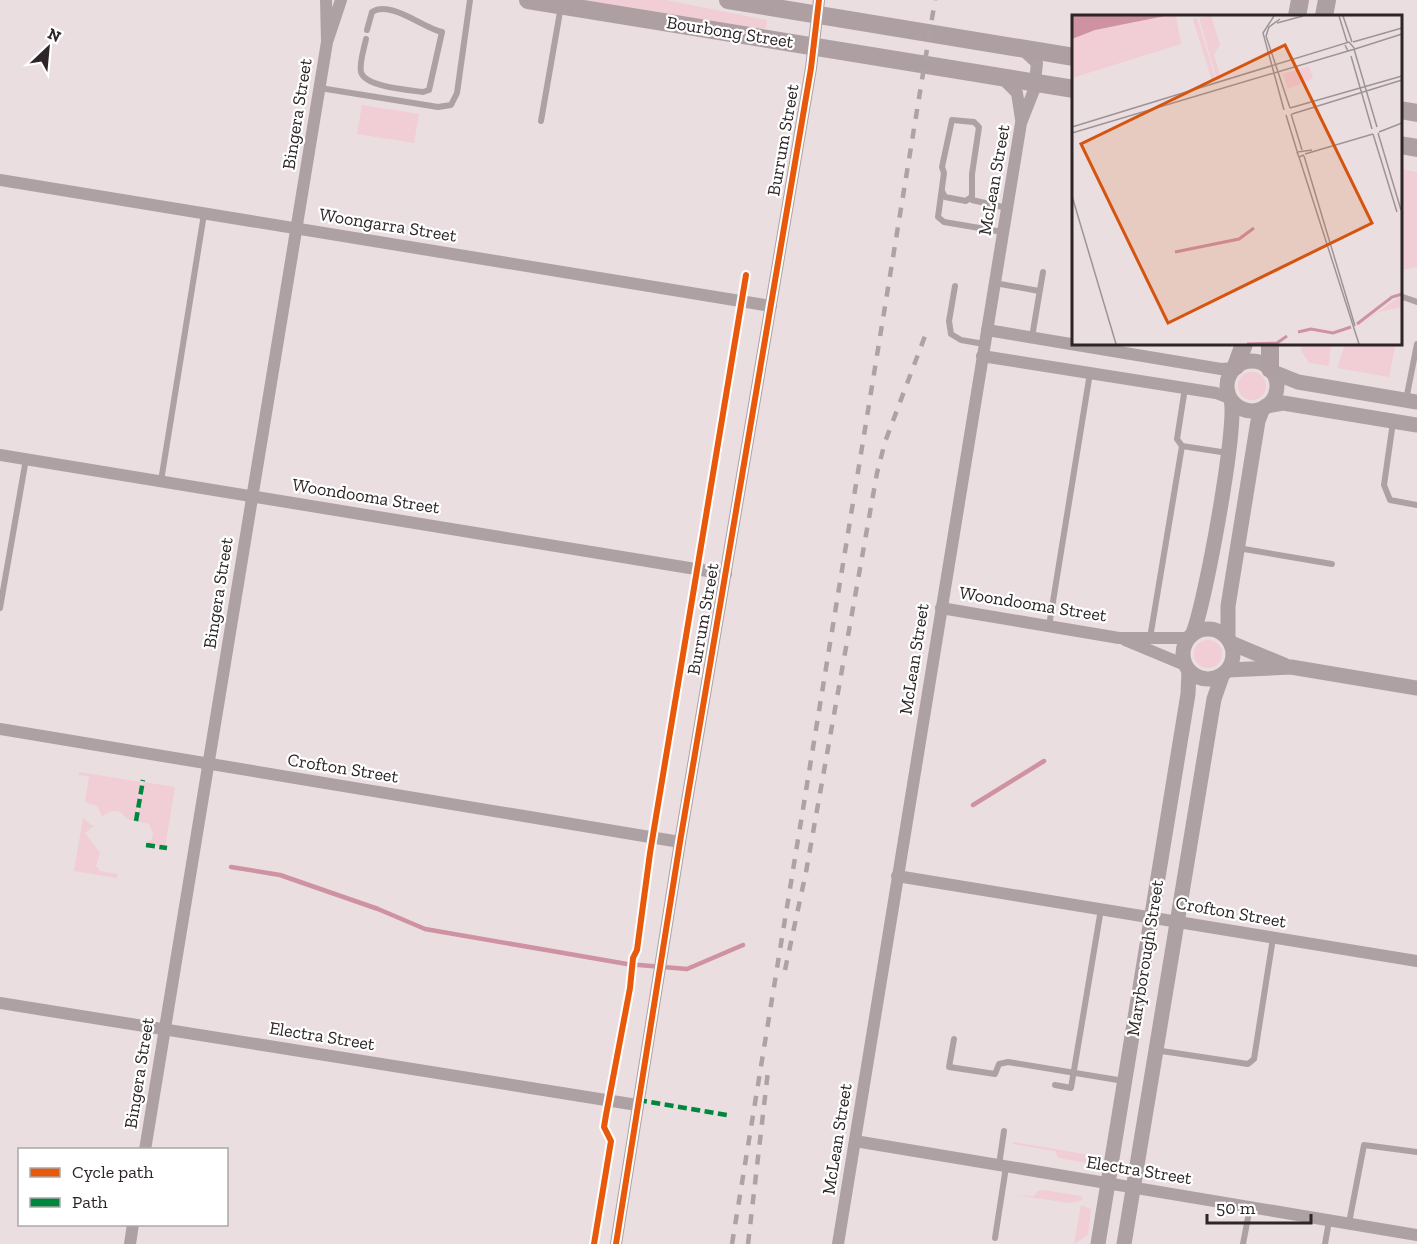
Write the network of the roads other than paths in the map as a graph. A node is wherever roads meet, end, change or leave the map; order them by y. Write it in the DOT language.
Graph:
graph roads {
  1 [pos="326,0"];
  2 [pos="341,0"];
  3 [pos="470,0"];
  4 [pos="528,0"];
  5 [pos="728,0"];
  6 [pos="1300,0"];
  7 [pos="1327,0"];
  8 [pos="561,5"];
  9 [pos="818,7"];
  10 [pos="1297,15"];
  11 [pos="1324,15"];
  12 [pos="367,30"];
  13 [pos="366,39"];
  14 [pos="327,42"];
  15 [pos="814,46"];
  16 [pos="1019,49"];
  17 [pos="1072,57"];
  18 [pos="992,75"];
  19 [pos="1035,82"];
  20 [pos="320,88"];
  21 [pos="1072,88"];
  22 [pos="1402,110"];
  23 [pos="1417,113"];
  24 [pos="541,122"];
  25 [pos="1021,123"];
  26 [pos="1402,146"];
  27 [pos="1417,148"];
  28 [pos="0,180"];
  29 [pos="942,190"];
  30 [pos="971,196"];
  31 [pos="1007,208"];
  32 [pos="204,214"];
  33 [pos="297,230"];
  34 [pos="1003,232"];
  35 [pos="1043,272"];
  36 [pos="994,283"];
  37 [pos="955,286"];
  38 [pos="1039,291"];
  39 [pos="1402,296"];
  40 [pos="1417,302"];
  41 [pos="771,306"];
  42 [pos="987,330"];
  43 [pos="1032,337"];
  44 [pos="1072,344"];
  45 [pos="1417,344"];
  46 [pos="1079,345"];
  47 [pos="1244,345"];
  48 [pos="1270,345"];
  49 [pos="983,350"];
  50 [pos="1235,367"];
  51 [pos="1272,371"];
  52 [pos="1090,373"];
  53 [pos="1328,387"];
  54 [pos="1185,388"];
  55 [pos="1230,399"];
  56 [pos="1412,401"];
  57 [pos="1265,407"];
  58 [pos="1324,409"];
  59 [pos="1393,421"];
  60 [pos="1417,425"];
  61 [pos="1182,446"];
  62 [pos="1228,453"];
  63 [pos="0,455"];
  64 [pos="26,459"];
  65 [pos="161,482"];
  66 [pos="252,497"];
  67 [pos="1417,505"];
  68 [pos="1238,548"];
  69 [pos="1332,564"];
  70 [pos="726,574"];
  71 [pos="0,608"];
  72 [pos="941,608"];
  73 [pos="1049,626"];
  74 [pos="1191,635"];
  75 [pos="1119,638"];
  76 [pos="1150,638"];
  77 [pos="1230,640"];
  78 [pos="1291,667"];
  79 [pos="1187,668"];
  80 [pos="1225,673"];
  81 [pos="1417,687"];
  82 [pos="0,729"];
  83 [pos="209,764"];
  84 [pos="680,842"];
  85 [pos="897,876"];
  86 [pos="1101,909"];
  87 [pos="1152,917"];
  88 [pos="1177,921"];
  89 [pos="1273,938"];
  90 [pos="1417,962"];
  91 [pos="0,1003"];
  92 [pos="164,1029"];
  93 [pos="954,1039"];
  94 [pos="1155,1050"];
  95 [pos="1074,1072"];
  96 [pos="1125,1081"];
  97 [pos="1054,1085"];
  98 [pos="637,1106"];
  99 [pos="1004,1131"];
  100 [pos="855,1141"];
  101 [pos="145,1148"];
  102 [pos="1417,1152"];
  103 [pos="1003,1166"];
  104 [pos="1108,1183"];
  105 [pos="1133,1187"];
  106 [pos="1250,1207"];
  107 [pos="1329,1220"];
  108 [pos="1349,1223"];
  109 [pos="133,1226"];
  110 [pos="1247,1233"];
  111 [pos="1417,1235"];
  112 [pos="995,1238"];
  113 [pos="130,1244"];
  114 [pos="616,1244"];
  115 [pos="838,1244"];
  116 [pos="1098,1244"];
  117 [pos="1124,1244"];
  118 [pos="1243,1244"];
  119 [pos="1250,1244"];
  120 [pos="1325,1244"];
  1 -- 14 [label="street, Bingera Street"];
  2 -- 14 [label="street, Bingera Street"];
  3 -- 20 [label="lane"];
  4 -- 8 [label="main road, Bourbong Street"];
  5 -- 9 [label="main road, Bourbong Street"];
  6 -- 10 [label="main road"];
  7 -- 11 [label="main road"];
  8 -- 15 [label="main road, Bourbong Street"];
  8 -- 24 [label="lane"];
  9 -- 15 [label="street, Burrum Street"];
  9 -- 16 [label="main road, Bourbong Street"];
  12 -- 13 [label="lane"];
  14 -- 20 [label="street, Bingera Street"];
  15 -- 18 [label="main road, Bourbong Street"];
  15 -- 41 [label="street, Burrum Street"];
  16 -- 17 [label="main road, Bourbong Street"];
  16 -- 19 [label="street"];
  18 -- 19 [label="main road, Bourbong Street"];
  18 -- 25 [label="street"];
  19 -- 21 [label="main road, Bourbong Street"];
  19 -- 25 [label="street, McLean Street"];
  20 -- 33 [label="street, Bingera Street"];
  22 -- 23 [label="main road"];
  25 -- 31 [label="street, McLean Street"];
  26 -- 27 [label="main road"];
  28 -- 32 [label="street, Woongarra Street"];
  29 -- 30 [label="lane"];
  29 -- 30 [label="lane"];
  29 -- 34 [label="lane"];
  30 -- 31 [label="lane"];
  31 -- 34 [label="street, McLean Street"];
  32 -- 33 [label="street, Woongarra Street"];
  32 -- 65 [label="lane"];
  33 -- 41 [label="street, Woongarra Street"];
  33 -- 66 [label="street, Bingera Street"];
  34 -- 36 [label="street, McLean Street"];
  35 -- 38 [label="lane"];
  36 -- 38 [label="lane"];
  36 -- 42 [label="street, McLean Street"];
  37 -- 49 [label="lane"];
  38 -- 43 [label="lane"];
  39 -- 40 [label="lane"];
  41 -- 70 [label="street, Burrum Street"];
  42 -- 43 [label="street"];
  42 -- 49 [label="street, McLean Street"];
  43 -- 44 [label="street"];
  45 -- 56 [label="lane"];
  46 -- 50 [label="street"];
  47 -- 50 [label="main road"];
  48 -- 51 [label="main road"];
  49 -- 52 [label="street"];
  49 -- 72 [label="street, McLean Street"];
  50 -- 51 [label="street"];
  50 -- 55 [label="street"];
  51 -- 53 [label="street"];
  51 -- 57 [label="street"];
  52 -- 54 [label="street"];
  52 -- 73 [label="lane"];
  53 -- 56 [label="street"];
  53 -- 58 [label="street"];
  54 -- 55 [label="street"];
  54 -- 61 [label="lane"];
  55 -- 57 [label="street"];
  55 -- 62 [label="street"];
  57 -- 58 [label="street"];
  57 -- 68 [label="street"];
  58 -- 59 [label="street"];
  59 -- 60 [label="street"];
  59 -- 67 [label="lane"];
  61 -- 62 [label="lane"];
  61 -- 76 [label="lane"];
  62 -- 74 [label="street"];
  63 -- 64 [label="street, Woondooma Street"];
  64 -- 65 [label="street, Woondooma Street"];
  64 -- 71 [label="lane"];
  65 -- 66 [label="street, Woondooma Street"];
  66 -- 70 [label="street, Woondooma Street"];
  66 -- 83 [label="street, Bingera Street"];
  68 -- 69 [label="lane"];
  68 -- 77 [label="street"];
  70 -- 84 [label="street, Burrum Street"];
  72 -- 73 [label="street, Woondooma Street"];
  72 -- 85 [label="street, McLean Street"];
  73 -- 75 [label="street, Woondooma Street"];
  74 -- 76 [label="street, Woondooma Street"];
  74 -- 77 [label="street"];
  74 -- 79 [label="street"];
  75 -- 76 [label="street, Woondooma Street"];
  75 -- 79 [label="street, Woondooma Street"];
  77 -- 78 [label="street"];
  77 -- 80 [label="street"];
  78 -- 80 [label="street"];
  78 -- 81 [label="street"];
  79 -- 80 [label="street"];
  79 -- 87 [label="street, Maryborough Street"];
  80 -- 88 [label="street, Maryborough Street"];
  82 -- 83 [label="street, Crofton Street"];
  83 -- 84 [label="street, Crofton Street"];
  83 -- 92 [label="street, Bingera Street"];
  84 -- 98 [label="street, Burrum Street"];
  85 -- 86 [label="street, Crofton Street"];
  85 -- 100 [label="street, McLean Street"];
  86 -- 87 [label="street, Crofton Street"];
  86 -- 95 [label="lane"];
  87 -- 88 [label="street, Crofton Street"];
  87 -- 96 [label="street, Maryborough Street"];
  88 -- 89 [label="street, Crofton Street"];
  88 -- 94 [label="street, Maryborough Street"];
  89 -- 90 [label="street, Crofton Street"];
  89 -- 94 [label="lane"];
  91 -- 92 [label="street, Electra Street"];
  92 -- 98 [label="street, Electra Street"];
  92 -- 101 [label="street, Bingera Street"];
  93 -- 95 [label="lane"];
  94 -- 105 [label="street, Maryborough Street"];
  95 -- 96 [label="lane"];
  95 -- 97 [label="lane"];
  96 -- 104 [label="street, Maryborough Street"];
  98 -- 114 [label="street, Burrum Street"];
  99 -- 103 [label="lane"];
  100 -- 103 [label="street, Electra Street"];
  100 -- 115 [label="street, McLean Street"];
  102 -- 108 [label="lane"];
  103 -- 104 [label="street, Electra Street"];
  103 -- 112 [label="lane"];
  104 -- 105 [label="street, Electra Street"];
  104 -- 116 [label="street, Maryborough Street"];
  105 -- 106 [label="street, Electra Street"];
  105 -- 117 [label="street, Maryborough Street"];
  106 -- 107 [label="street, Electra Street"];
  106 -- 110 [label="lane"];
  107 -- 108 [label="street, Electra Street"];
  107 -- 120 [label="lane"];
  108 -- 111 [label="street, Electra Street"];
  109 -- 113 [label="street"];
  110 -- 118 [label="lane"];
  110 -- 119 [label="lane"];
}
